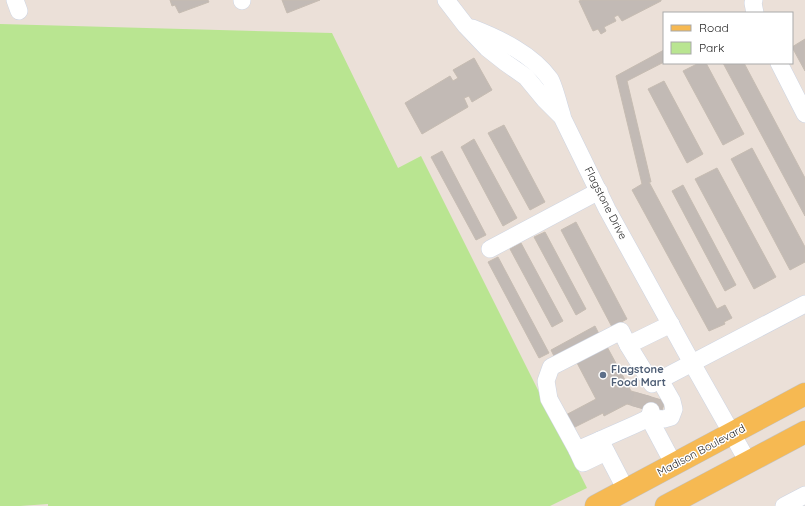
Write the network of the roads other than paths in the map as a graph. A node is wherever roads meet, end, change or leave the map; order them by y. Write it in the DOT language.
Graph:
graph roads {
  1 [pos="446,0"];
  2 [pos="754,0"];
  3 [pos="755,12"];
  4 [pos="780,64"];
  5 [pos="805,113"];
  6 [pos="598,191"];
  7 [pos="490,250"];
  8 [pos="805,304"];
  9 [pos="671,324"];
  10 [pos="628,345"];
  11 [pos="692,364"];
  12 [pos="805,394"];
  13 [pos="648,402"];
  14 [pos="805,432"];
  15 [pos="731,434"];
  16 [pos="603,446"];
  17 [pos="748,462"];
  18 [pos="674,465"];
  19 [pos="626,490"];
  20 [pos="805,495"];
  21 [pos="596,506"];
  22 [pos="666,506"];
  23 [pos="784,506"];
  1 -- 6 [label="street, Flagstone Drive"];
  2 -- 3 [label="street"];
  4 -- 5 [label="street"];
  6 -- 7 [label="street"];
  6 -- 9 [label="street, Flagstone Drive"];
  8 -- 11 [label="street"];
  9 -- 10 [label="street"];
  9 -- 11 [label="street, Flagstone Drive"];
  10 -- 13 [label="street"];
  10 -- 16 [label="street"];
  11 -- 13 [label="street"];
  11 -- 15 [label="street, Flagstone Drive"];
  12 -- 15 [label="main road, Madison Boulevard"];
  13 -- 16 [label="street"];
  13 -- 18 [label="street"];
  14 -- 17 [label="main road"];
  15 -- 17 [label="street, Flagstone Drive"];
  15 -- 18 [label="main road, Madison Boulevard"];
  16 -- 19 [label="street"];
  17 -- 22 [label="main road"];
  18 -- 19 [label="main road, Madison Boulevard"];
  19 -- 21 [label="main road, Madison Boulevard"];
  20 -- 23 [label="street"];
}
